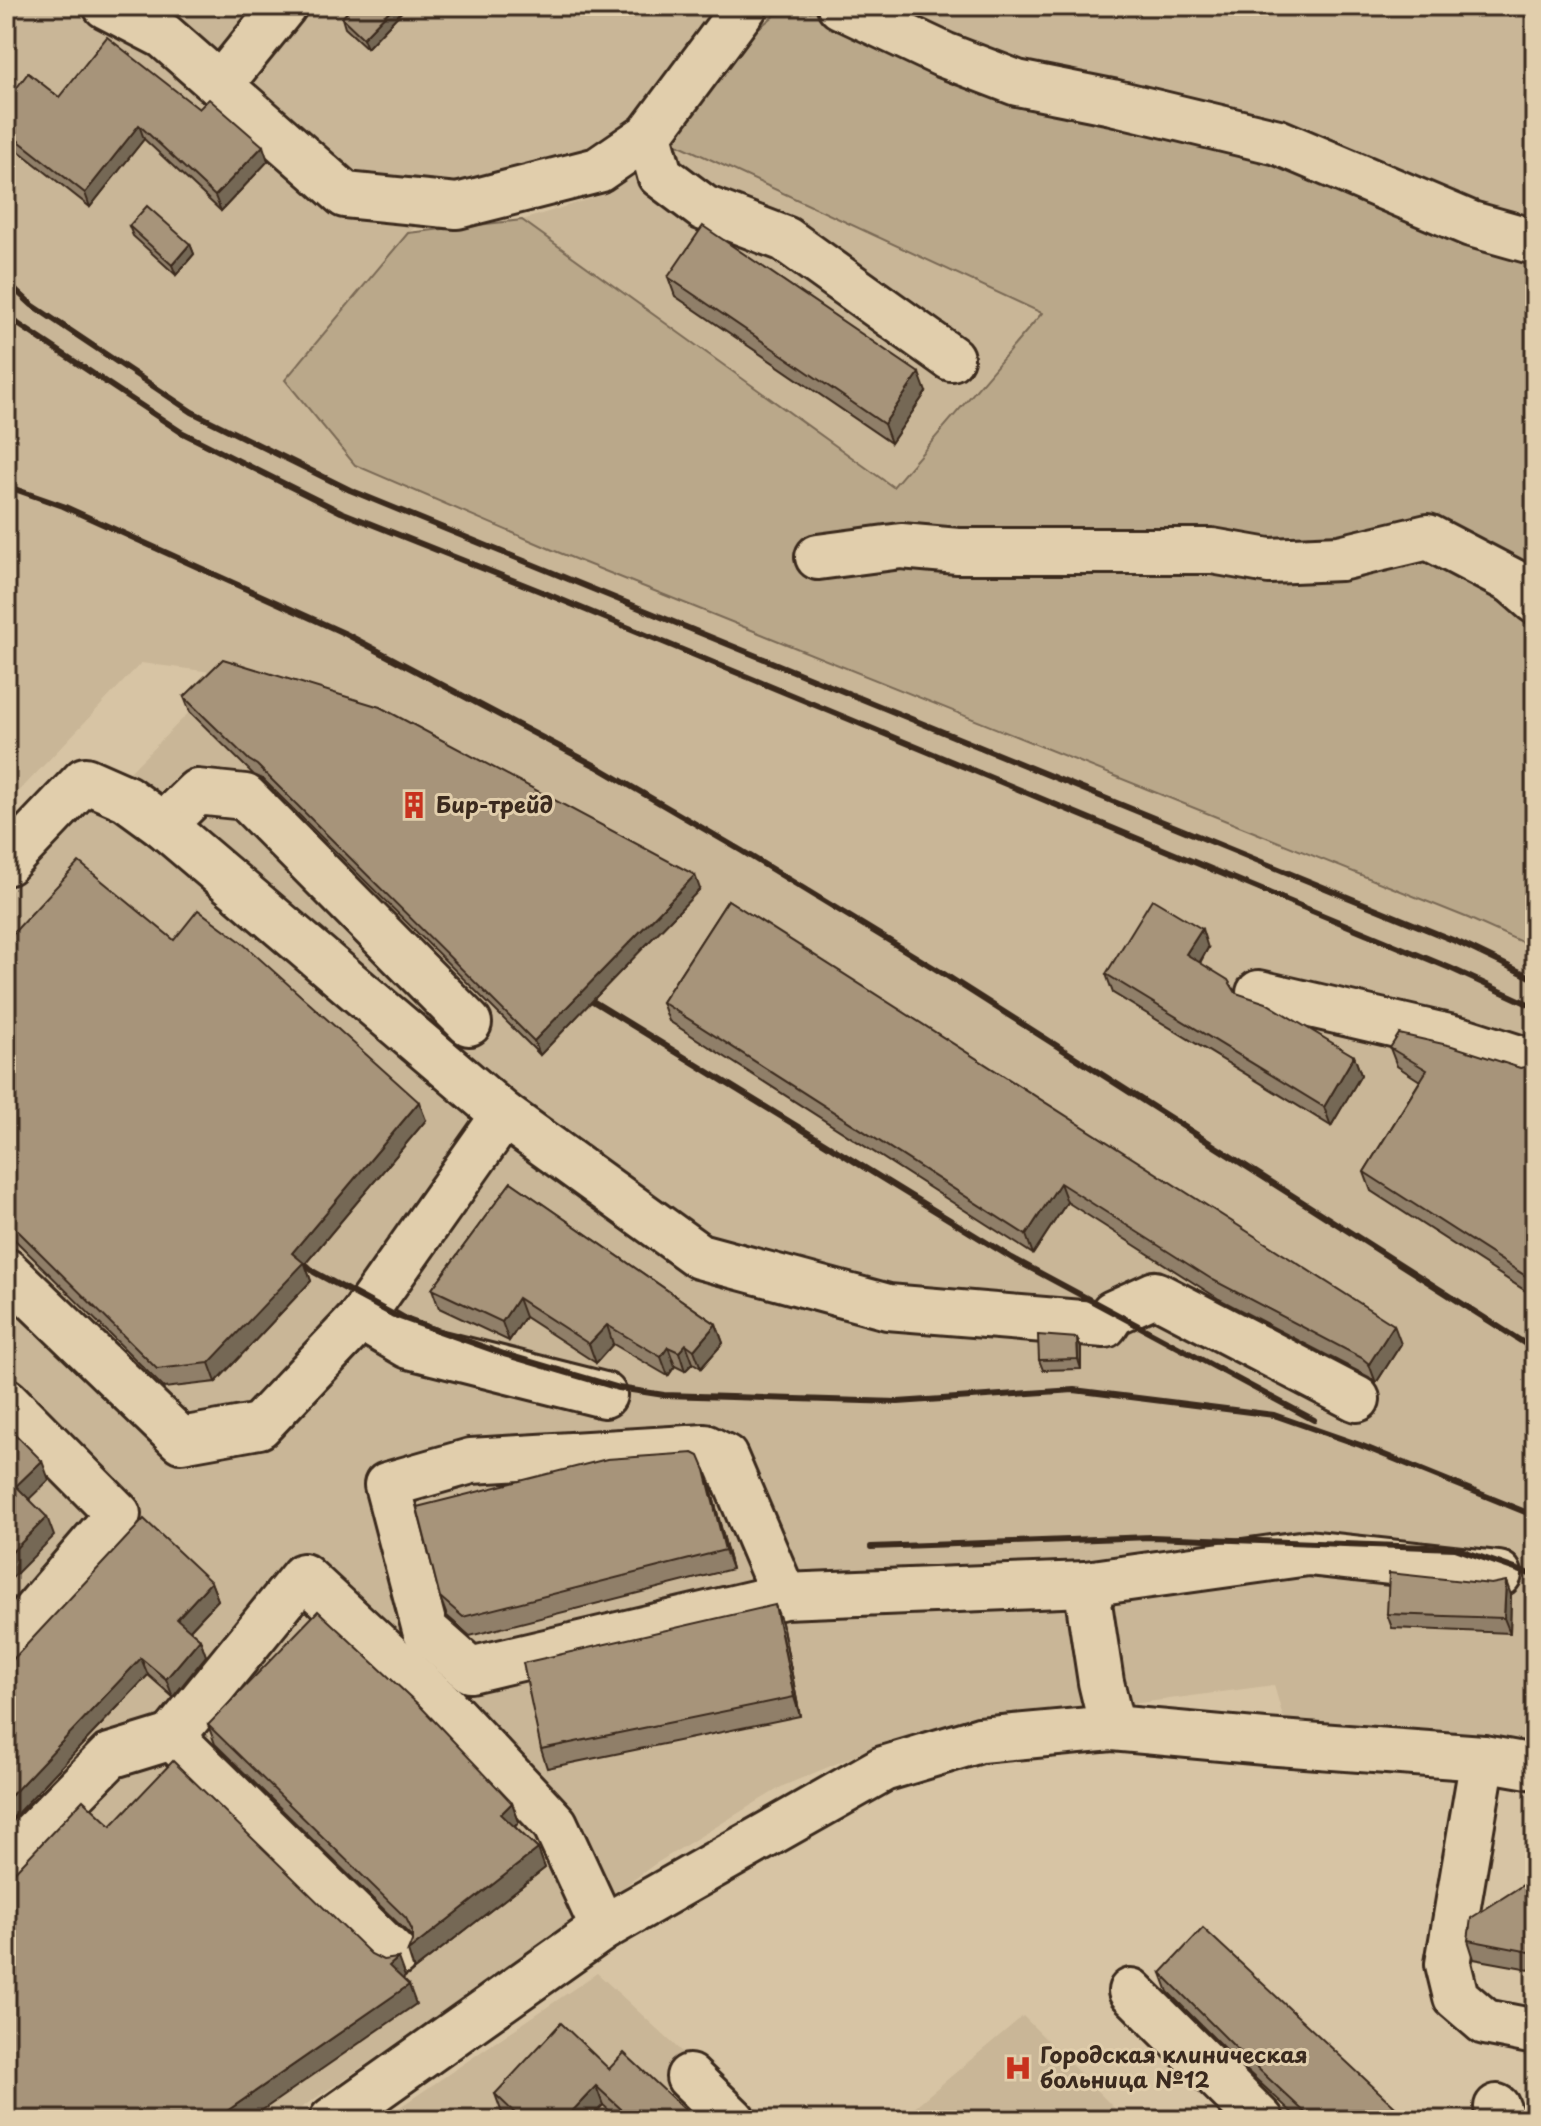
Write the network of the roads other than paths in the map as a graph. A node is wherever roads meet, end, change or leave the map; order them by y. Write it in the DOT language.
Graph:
graph roads {
  1 [pos="106,6"];
  2 [pos="284,6"];
  3 [pos="745,6"];
  4 [pos="840,6"];
  5 [pos="220,85"];
  6 [pos="649,135"];
  7 [pos="1535,242"];
  8 [pos="951,358"];
  9 [pos="818,557"];
  10 [pos="1535,601"];
  11 [pos="163,825"];
  12 [pos="6,863"];
  13 [pos="1259,993"];
  14 [pos="469,1023"];
  15 [pos="1535,1063"];
  16 [pos="504,1115"];
  17 [pos="6,1271"];
  18 [pos="361,1318"];
  19 [pos="604,1395"];
  20 [pos="1357,1399"];
  21 [pos="6,1401"];
  22 [pos="1499,1574"];
  23 [pos="1086,1584"];
  24 [pos="784,1596"];
  25 [pos="6,1645"];
  26 [pos="1112,1728"];
  27 [pos="172,1737"];
  28 [pos="1483,1758"];
  29 [pos="1535,1767"];
  30 [pos="6,1861"];
  31 [pos="603,1928"];
  32 [pos="395,1955"];
  33 [pos="1131,1991"];
  34 [pos="1535,2032"];
  35 [pos="689,2077"];
  36 [pos="335,2119"];
  37 [pos="733,2120"];
  38 [pos="1261,2120"];
  1 -- 5 [label="street"];
  2 -- 5 [label="street"];
  3 -- 6 [label="street"];
  4 -- 7 [label="street"];
  5 -- 6 [label="street"];
  6 -- 8 [label="street"];
  9 -- 10 [label="street"];
  11 -- 12 [label="street"];
  11 -- 14 [label="street"];
  11 -- 16 [label="street"];
  13 -- 15 [label="street"];
  16 -- 18 [label="street"];
  16 -- 20 [label="street"];
  17 -- 18 [label="street"];
  18 -- 19 [label="street"];
  21 -- 25 [label="street"];
  22 -- 23 [label="street"];
  23 -- 24 [label="street"];
  23 -- 26 [label="street"];
  24 -- 24 [label="street"];
  26 -- 28 [label="street"];
  26 -- 31 [label="street"];
  27 -- 30 [label="street"];
  27 -- 31 [label="street"];
  27 -- 32 [label="street"];
  28 -- 29 [label="street"];
  28 -- 34 [label="street"];
  31 -- 36 [label="street"];
  33 -- 38 [label="street"];
  35 -- 37 [label="street"];
}
